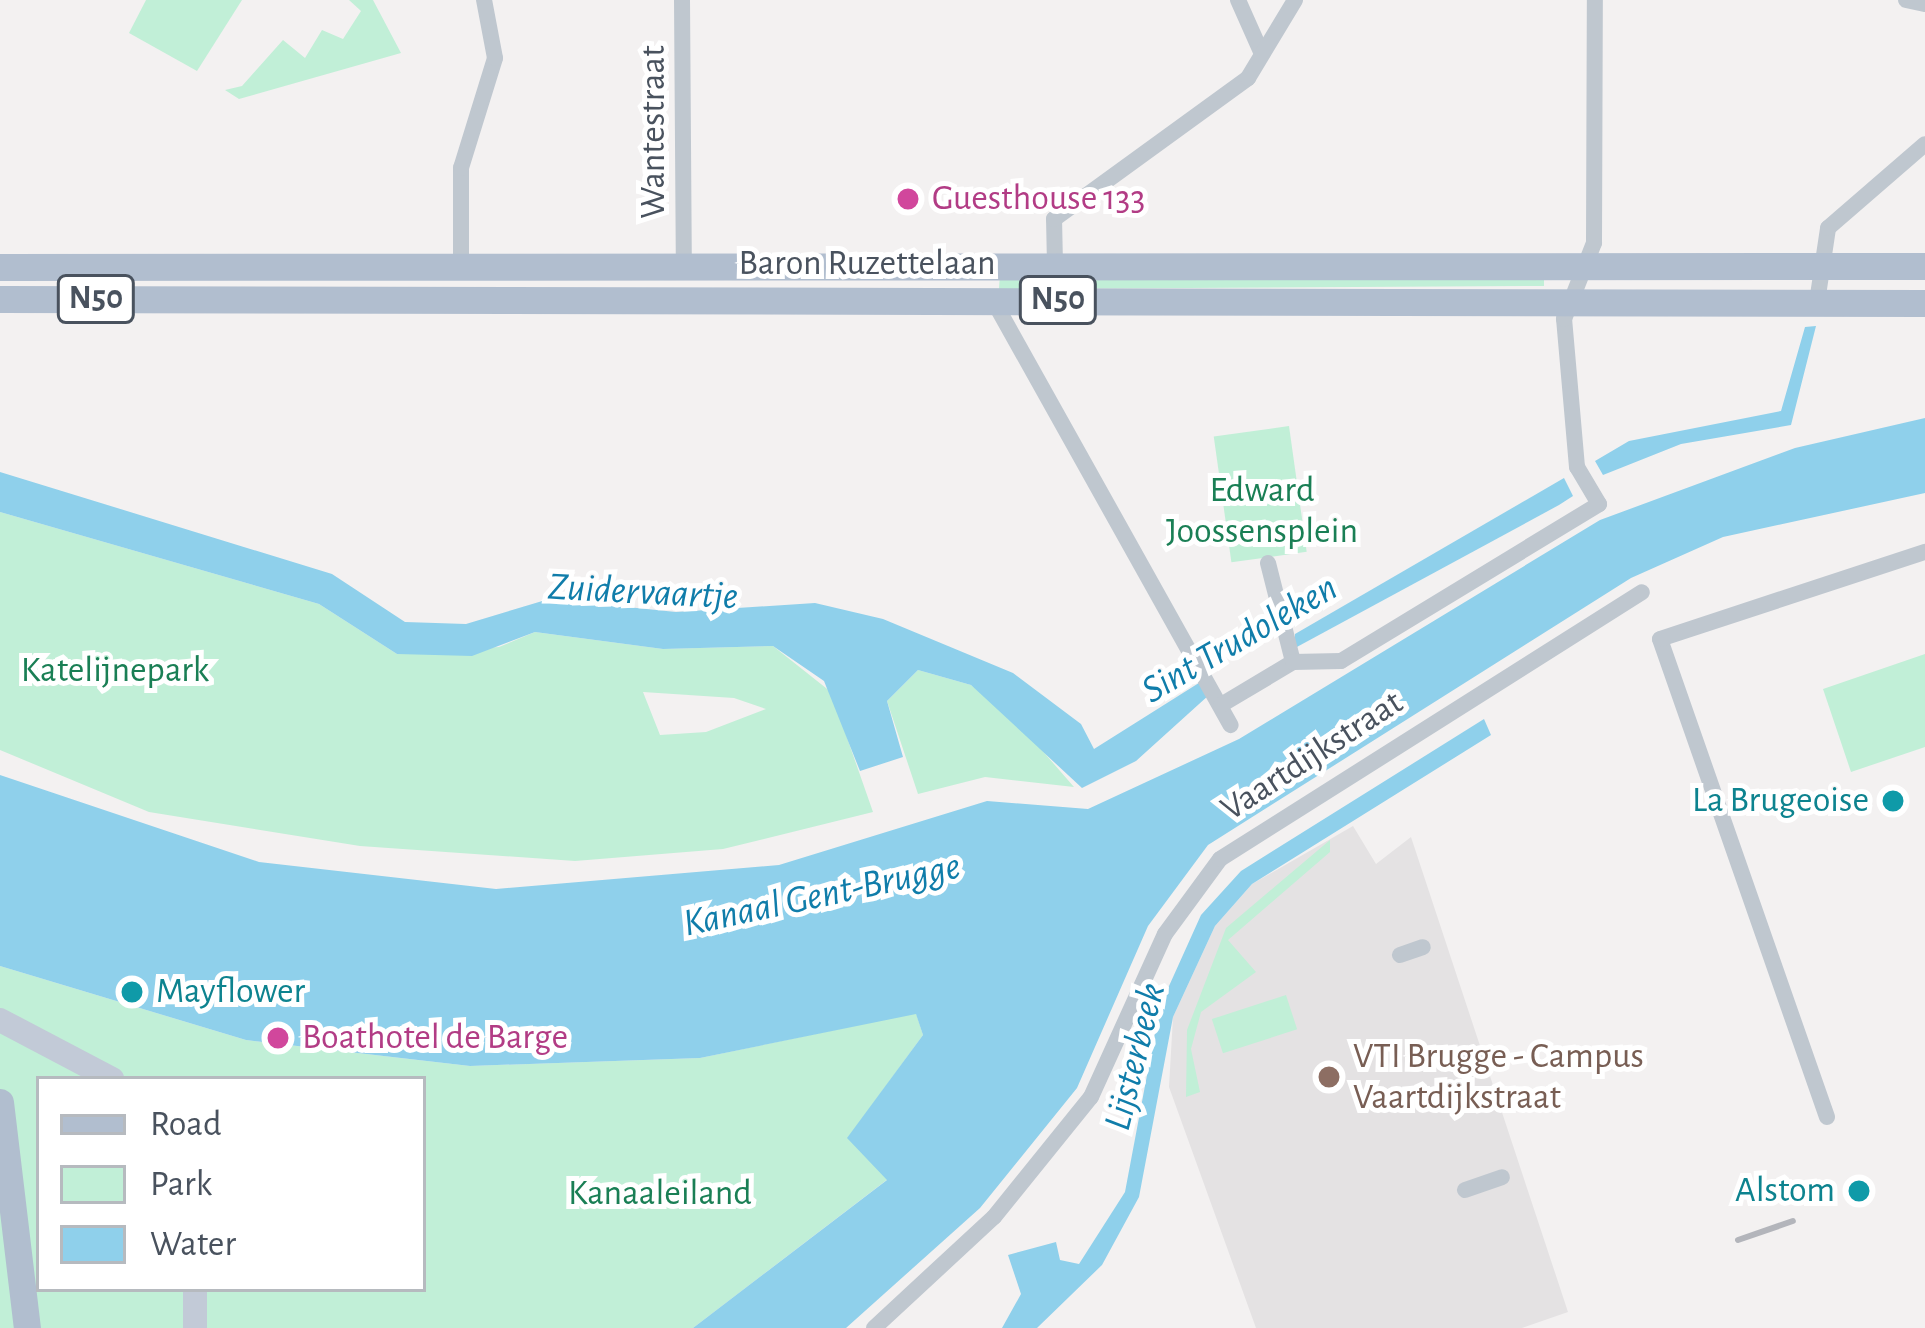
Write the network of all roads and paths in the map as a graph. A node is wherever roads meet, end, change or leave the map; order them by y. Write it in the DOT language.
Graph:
graph roads {
  1 [pos="484,0"];
  2 [pos="682,0"];
  3 [pos="1238,0"];
  4 [pos="1295,0"];
  5 [pos="1595,0"];
  6 [pos="1906,0"];
  7 [pos="1925,4"];
  8 [pos="1262,54"];
  9 [pos="1925,144"];
  10 [pos="461,264"];
  11 [pos="680,264"];
  12 [pos="1055,265"];
  13 [pos="1585,266"];
  14 [pos="1820,266"];
  15 [pos="1921,266"];
  16 [pos="0,267"];
  17 [pos="0,299"];
  18 [pos="659,299"];
  19 [pos="465,300"];
  20 [pos="994,300"];
  21 [pos="1571,301"];
  22 [pos="1817,302"];
  23 [pos="1922,302"];
  24 [pos="1925,552"];
  25 [pos="1268,563"];
  26 [pos="1642,592"];
  27 [pos="1288,651"];
  28 [pos="1214,693"];
  29 [pos="1231,725"];
  30 [pos="1423,947"];
  31 [pos="1400,956"];
  32 [pos="0,1020"];
  33 [pos="106,1076"];
  34 [pos="0,1102"];
  35 [pos="1827,1117"];
  36 [pos="1502,1177"];
  37 [pos="1465,1190"];
  38 [pos="195,1292"];
  39 [pos="27,1328"];
  40 [pos="195,1328"];
  41 [pos="874,1328"];
  1 -- 10 [label="street"];
  2 -- 11 [label="street, Wantestraat"];
  3 -- 8 [label="street"];
  4 -- 8 [label="street"];
  5 -- 13 [label="street"];
  6 -- 7 [label="street"];
  8 -- 12 [label="street"];
  9 -- 14 [label="street"];
  10 -- 11 [label="main road, Baron Ruzettelaan / N50"];
  10 -- 16 [label="main road, Baron Ruzettelaan / N50"];
  10 -- 19 [label="main road"];
  11 -- 12 [label="main road, Baron Ruzettelaan / N50"];
  11 -- 18 [label="main road"];
  12 -- 13 [label="main road, Baron Ruzettelaan / N50"];
  13 -- 14 [label="main road, Baron Ruzettelaan / N50"];
  13 -- 21 [label="street"];
  14 -- 15 [label="main road, Baron Ruzettelaan / N50"];
  14 -- 22 [label="street"];
  15 -- 23 [label="street, N50"];
  17 -- 19 [label="main road, Baron Ruzettelaan / N50"];
  18 -- 19 [label="main road, Baron Ruzettelaan / N50"];
  18 -- 20 [label="main road, Baron Ruzettelaan / N50"];
  20 -- 21 [label="main road, Baron Ruzettelaan / N50"];
  20 -- 28 [label="street"];
  21 -- 22 [label="main road, Baron Ruzettelaan / N50"];
  21 -- 27 [label="street"];
  22 -- 23 [label="main road, Baron Ruzettelaan / N50"];
  24 -- 35 [label="street"];
  25 -- 27 [label="street"];
  26 -- 41 [label="street, Vaartdijkstraat"];
  27 -- 28 [label="street"];
  28 -- 29 [label="street"];
  30 -- 31 [label="street"];
  32 -- 33 [label="street"];
  34 -- 39 [label="main road"];
  36 -- 37 [label="street"];
  38 -- 40 [label="street"];
}
